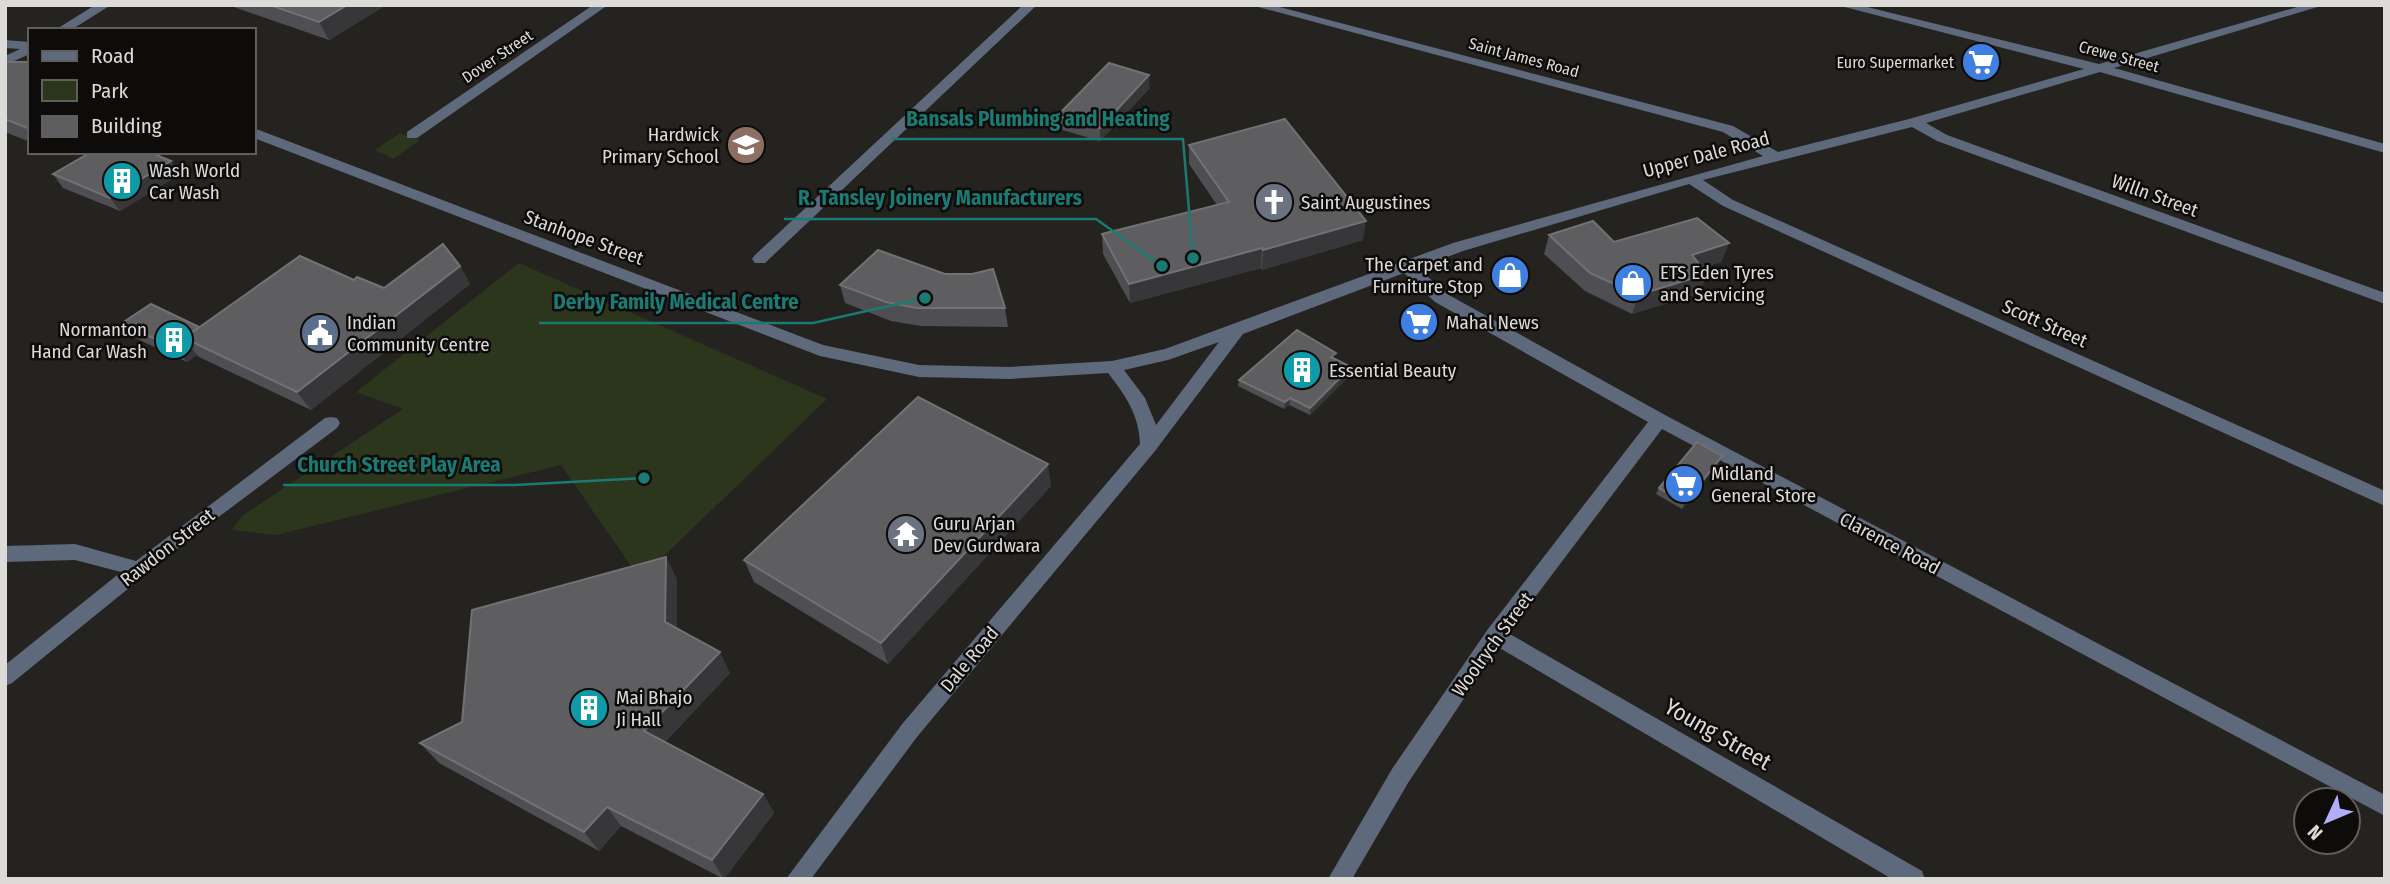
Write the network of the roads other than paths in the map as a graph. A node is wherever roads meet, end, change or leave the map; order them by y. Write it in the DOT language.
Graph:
graph roads {
  1 [pos="106,5"];
  2 [pos="602,5"];
  3 [pos="1031,5"];
  4 [pos="1257,5"];
  5 [pos="1843,5"];
  6 [pos="2318,5"];
  7 [pos="65,28"];
  8 [pos="5,44"];
  9 [pos="28,47"];
  10 [pos="28,48"];
  11 [pos="5,61"];
  12 [pos="2102,69"];
  13 [pos="1914,122"];
  14 [pos="256,134"];
  15 [pos="412,135"];
  16 [pos="2385,149"];
  17 [pos="1775,157"];
  18 [pos="1690,179"];
  19 [pos="760,259"];
  20 [pos="1405,265"];
  21 [pos="2385,299"];
  22 [pos="1237,330"];
  23 [pos="1112,367"];
  24 [pos="1660,420"];
  25 [pos="331,422"];
  26 [pos="1149,446"];
  27 [pos="2385,499"];
  28 [pos="5,554"];
  29 [pos="138,569"];
  30 [pos="1495,635"];
  31 [pos="5,677"];
  32 [pos="2385,806"];
  33 [pos="797,879"];
  34 [pos="1339,879"];
  35 [pos="1914,879"];
  1 -- 7 [label="street"];
  2 -- 15 [label="street, Dover Street"];
  3 -- 19 [label="street"];
  4 -- 17 [label="street, Saint James Road"];
  5 -- 12 [label="street, Crewe Street"];
  6 -- 12 [label="street, Upper Dale Road"];
  8 -- 9 [label="street"];
  10 -- 11 [label="street"];
  12 -- 13 [label="street, Upper Dale Road"];
  12 -- 16 [label="street, Crewe Street"];
  13 -- 17 [label="street, Upper Dale Road"];
  13 -- 21 [label="street, Willn Street"];
  14 -- 23 [label="street, Stanhope Street"];
  17 -- 18 [label="street, Upper Dale Road"];
  18 -- 20 [label="street, Upper Dale Road"];
  18 -- 27 [label="street, Scott Street"];
  20 -- 22 [label="street, Upper Dale Road"];
  20 -- 24 [label="street, Clarence Road"];
  22 -- 23 [label="street, Upper Dale Road"];
  22 -- 26 [label="street, Dale Road"];
  23 -- 26 [label="street"];
  24 -- 30 [label="street, Woolrych Street"];
  24 -- 32 [label="street, Clarence Road"];
  25 -- 29 [label="street, Rawdon Street"];
  26 -- 33 [label="street, Dale Road"];
  28 -- 29 [label="street"];
  29 -- 31 [label="street, Rawdon Street"];
  30 -- 34 [label="street, Woolrych Street"];
  30 -- 35 [label="street, Young Street"];
}
